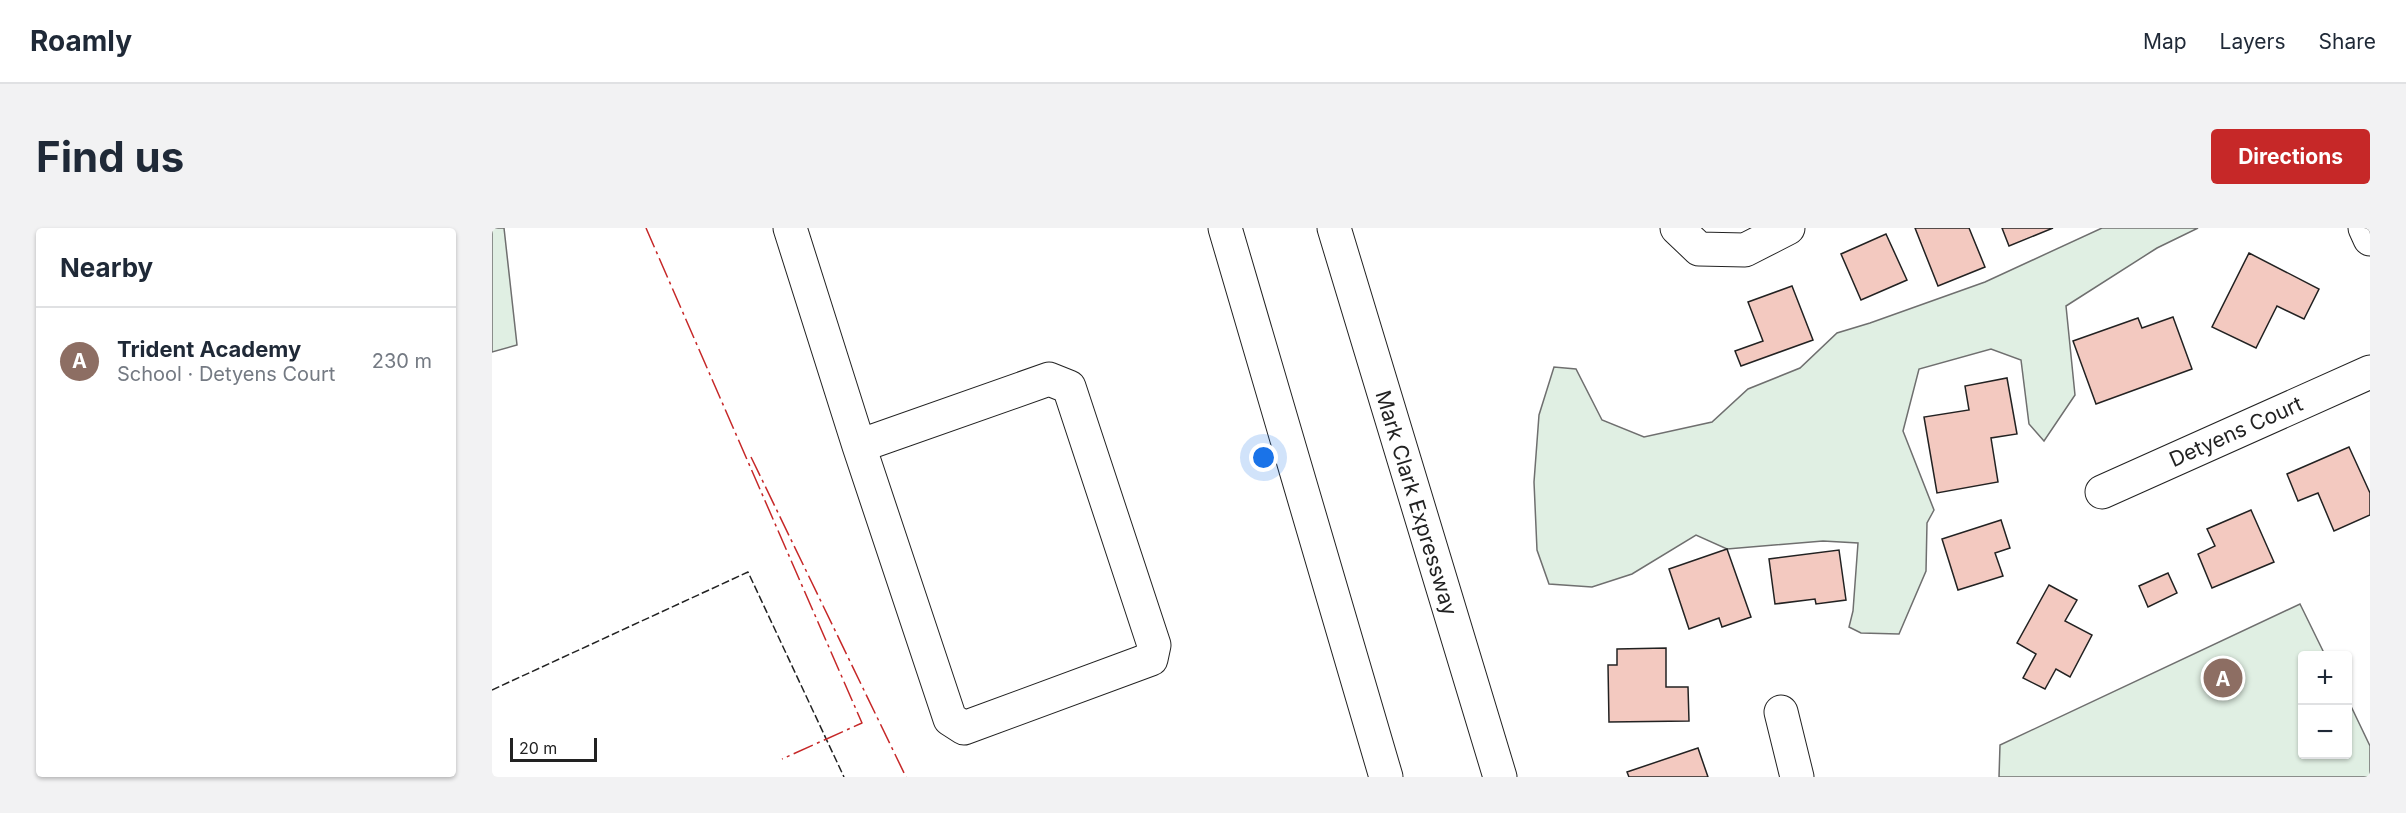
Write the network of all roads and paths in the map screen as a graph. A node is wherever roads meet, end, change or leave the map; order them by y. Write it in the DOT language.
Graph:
graph roads {
  1 [pos="790,228"];
  2 [pos="1225,228"];
  3 [pos="1334,228"];
  4 [pos="1345,228"];
  5 [pos="1677,228"];
  6 [pos="1788,228"];
  7 [pos="2364,228"];
  8 [pos="2370,239"];
  9 [pos="1373,360"];
  10 [pos="2370,372"];
  11 [pos="859,446"];
  12 [pos="2102,492"];
  13 [pos="1780,712"];
  14 [pos="1386,777"];
  15 [pos="1500,777"];
  16 [pos="1797,777"];
  1 -- 11 [label="main road"];
  2 -- 14 [label="main road"];
  3 -- 9 [label="main road, Mark Clark Expressway"];
  4 -- 9 [label="main road"];
  5 -- 6 [label="main road"];
  7 -- 8 [label="main road"];
  9 -- 15 [label="main road, Mark Clark Expressway"];
  10 -- 12 [label="main road, Detyens Court"];
  11 -- 11 [label="main road"];
  13 -- 16 [label="main road"];
}
